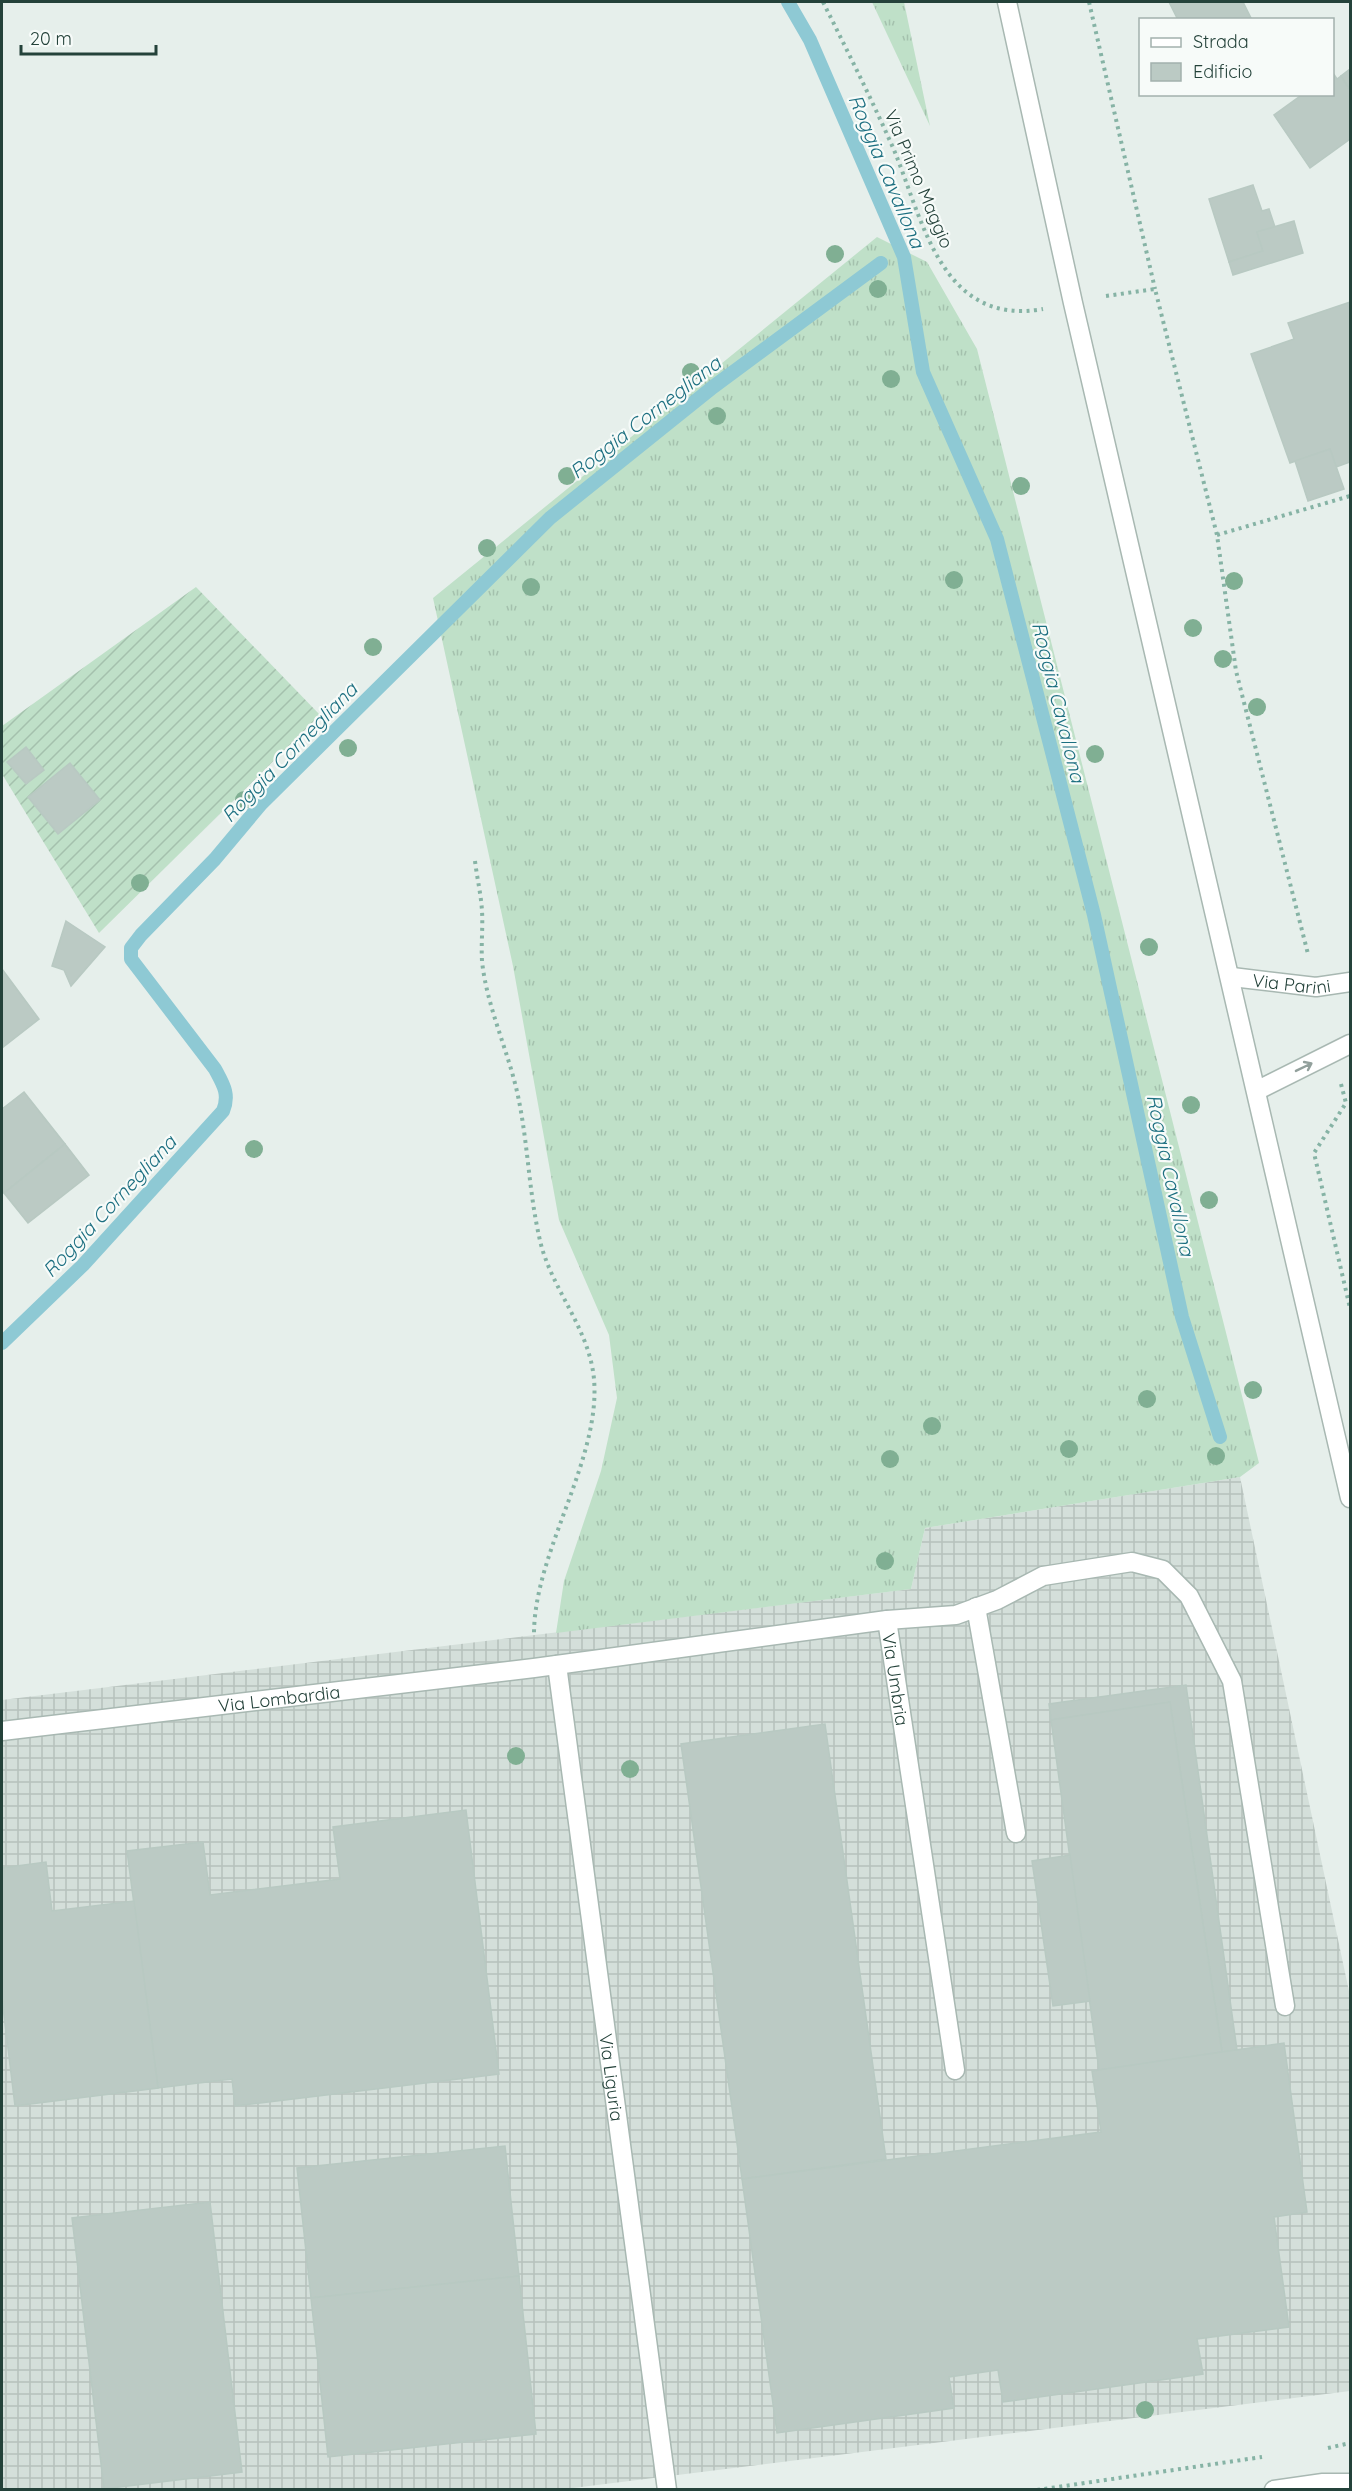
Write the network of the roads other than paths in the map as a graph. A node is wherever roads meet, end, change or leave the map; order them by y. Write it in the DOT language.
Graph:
graph roads {
  1 [pos="1006,2"];
  2 [pos="1232,977"];
  3 [pos="1350,982"];
  4 [pos="1350,1044"];
  5 [pos="1258,1090"];
  6 [pos="1350,1498"];
  7 [pos="976,1607"];
  8 [pos="887,1620"];
  9 [pos="557,1665"];
  10 [pos="2,1731"];
  11 [pos="1016,1833"];
  12 [pos="1285,2006"];
  13 [pos="955,2070"];
  14 [pos="1350,2472"];
  15 [pos="1323,2483"];
  16 [pos="1350,2483"];
  17 [pos="667,2490"];
  18 [pos="1274,2490"];
  1 -- 2 [label="street"];
  2 -- 3 [label="street, Via Parini"];
  2 -- 5 [label="street"];
  5 -- 4 [label="street, one-way"];
  5 -- 6 [label="street"];
  7 -- 8 [label="street"];
  7 -- 11 [label="street"];
  7 -- 12 [label="street"];
  8 -- 9 [label="street, Via Umbria"];
  8 -- 13 [label="street, Via Umbria"];
  9 -- 10 [label="street, Via Lombardia"];
  9 -- 17 [label="street, Via Liguria"];
  14 -- 15 [label="street"];
  15 -- 16 [label="street"];
  15 -- 18 [label="street"];
}
